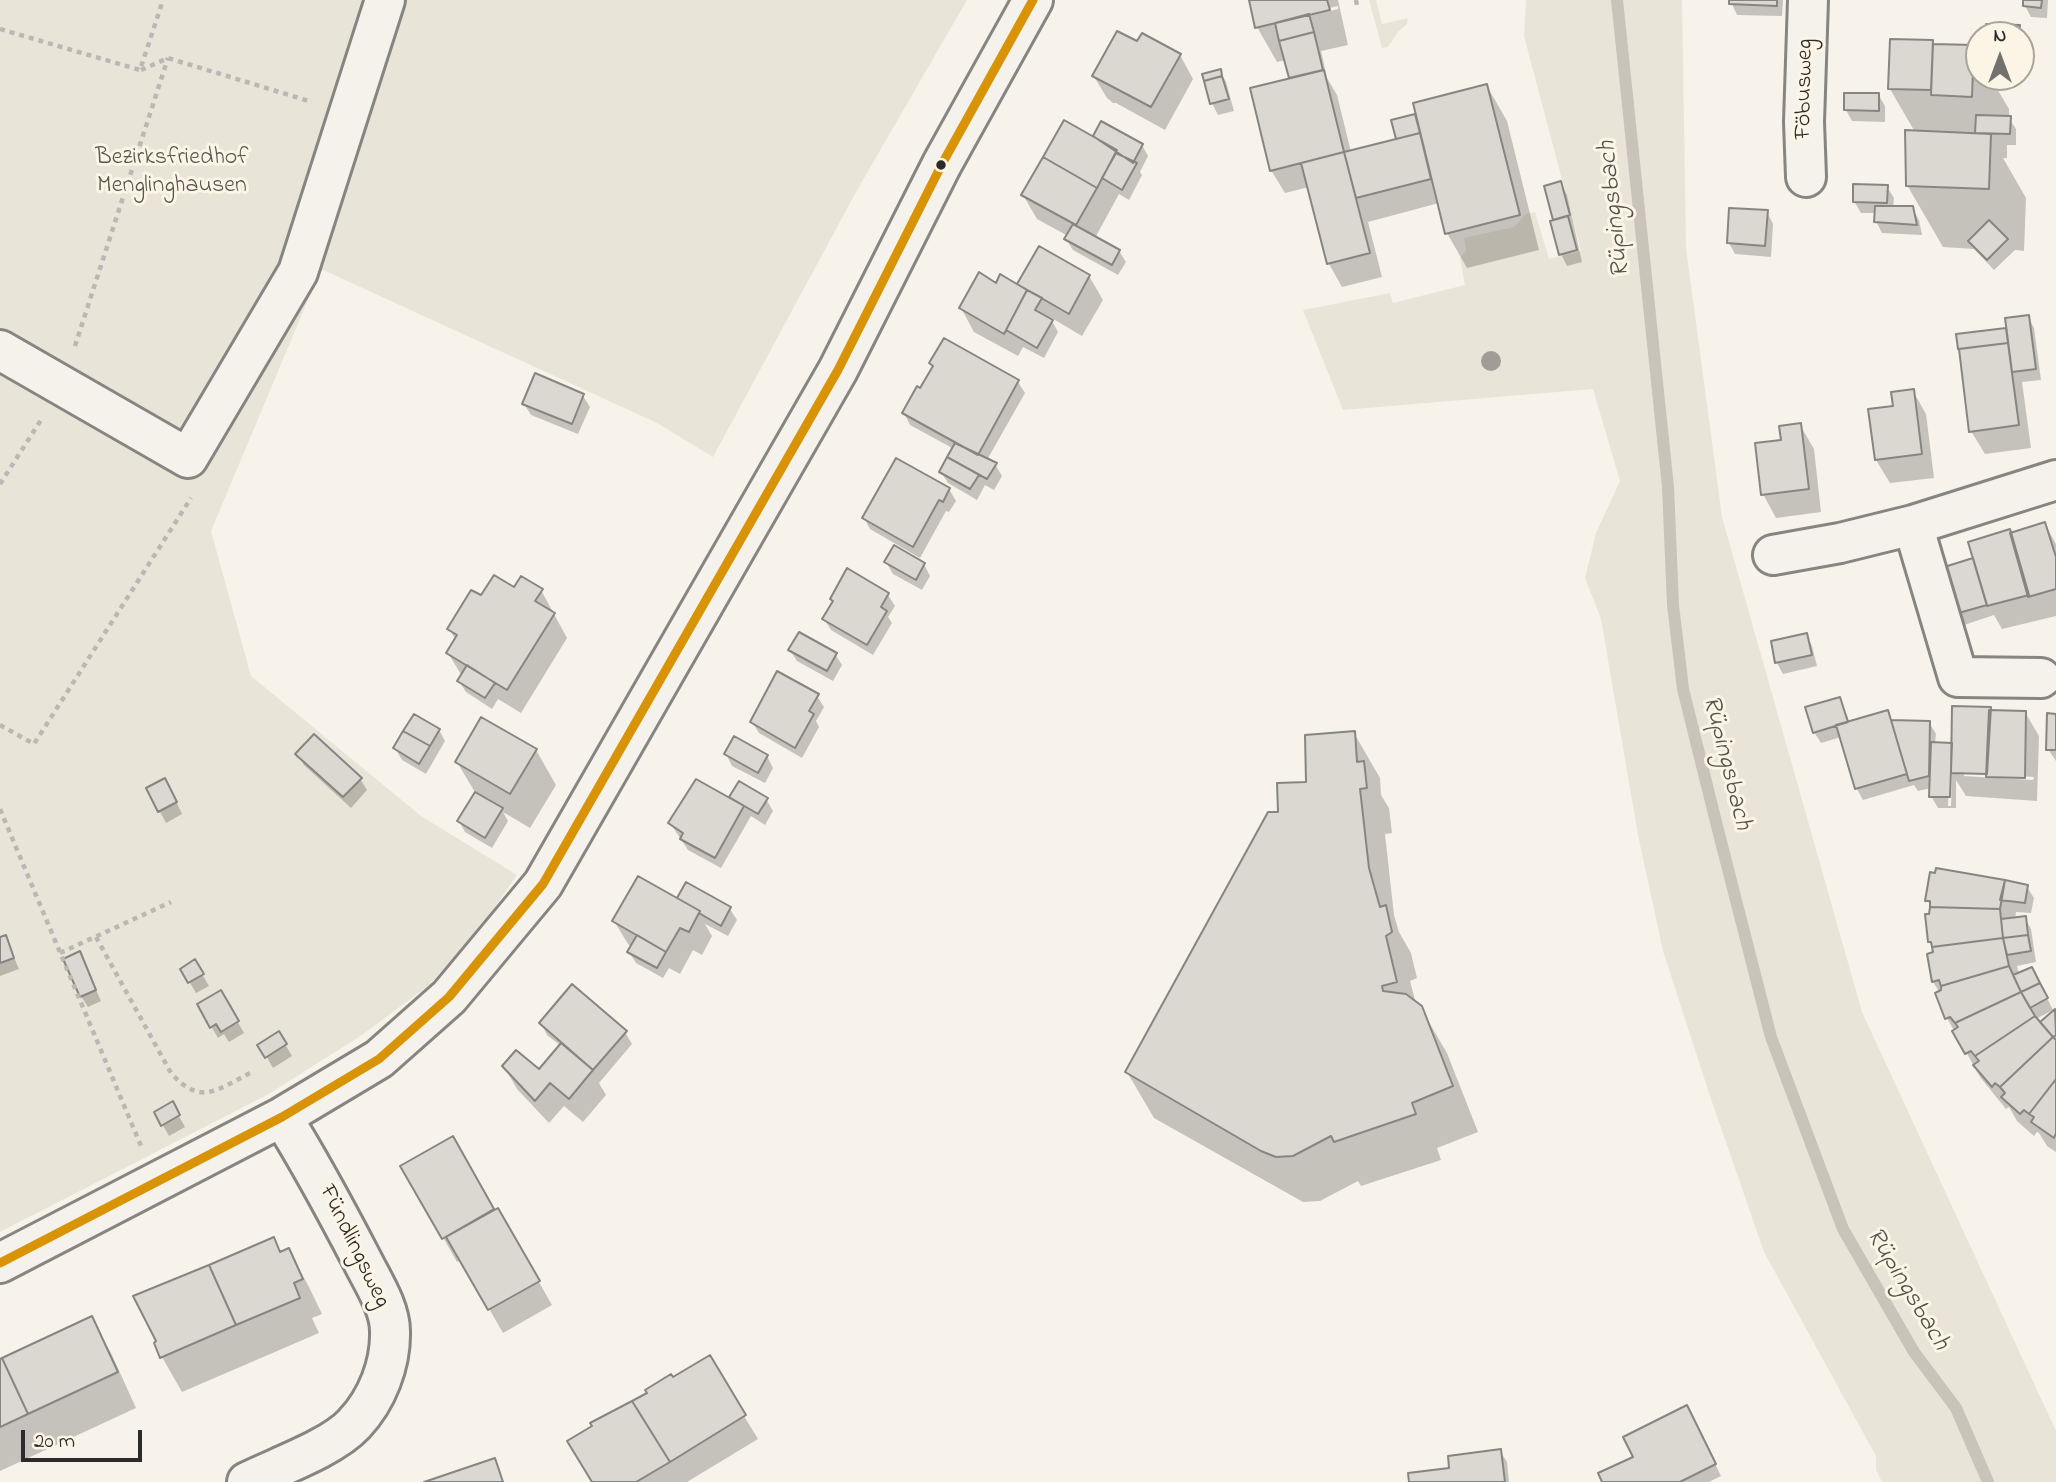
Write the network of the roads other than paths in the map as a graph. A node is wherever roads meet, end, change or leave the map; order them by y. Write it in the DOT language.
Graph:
graph roads {
  1 [pos="385,0"];
  2 [pos="1033,0"];
  3 [pos="1808,0"];
  4 [pos="1806,177"];
  5 [pos="0,350"];
  6 [pos="2056,480"];
  7 [pos="1913,524"];
  8 [pos="1773,555"];
  9 [pos="2041,677"];
  10 [pos="282,1117"];
  11 [pos="0,1263"];
  12 [pos="247,1482"];
  1 -- 5 [label="street"];
  2 -- 10 [label="street"];
  3 -- 4 [label="street, Föbusweg"];
  6 -- 7 [label="street"];
  7 -- 8 [label="street"];
  7 -- 9 [label="street"];
  10 -- 11 [label="street"];
  10 -- 12 [label="street, Fündlingsweg"];
}
